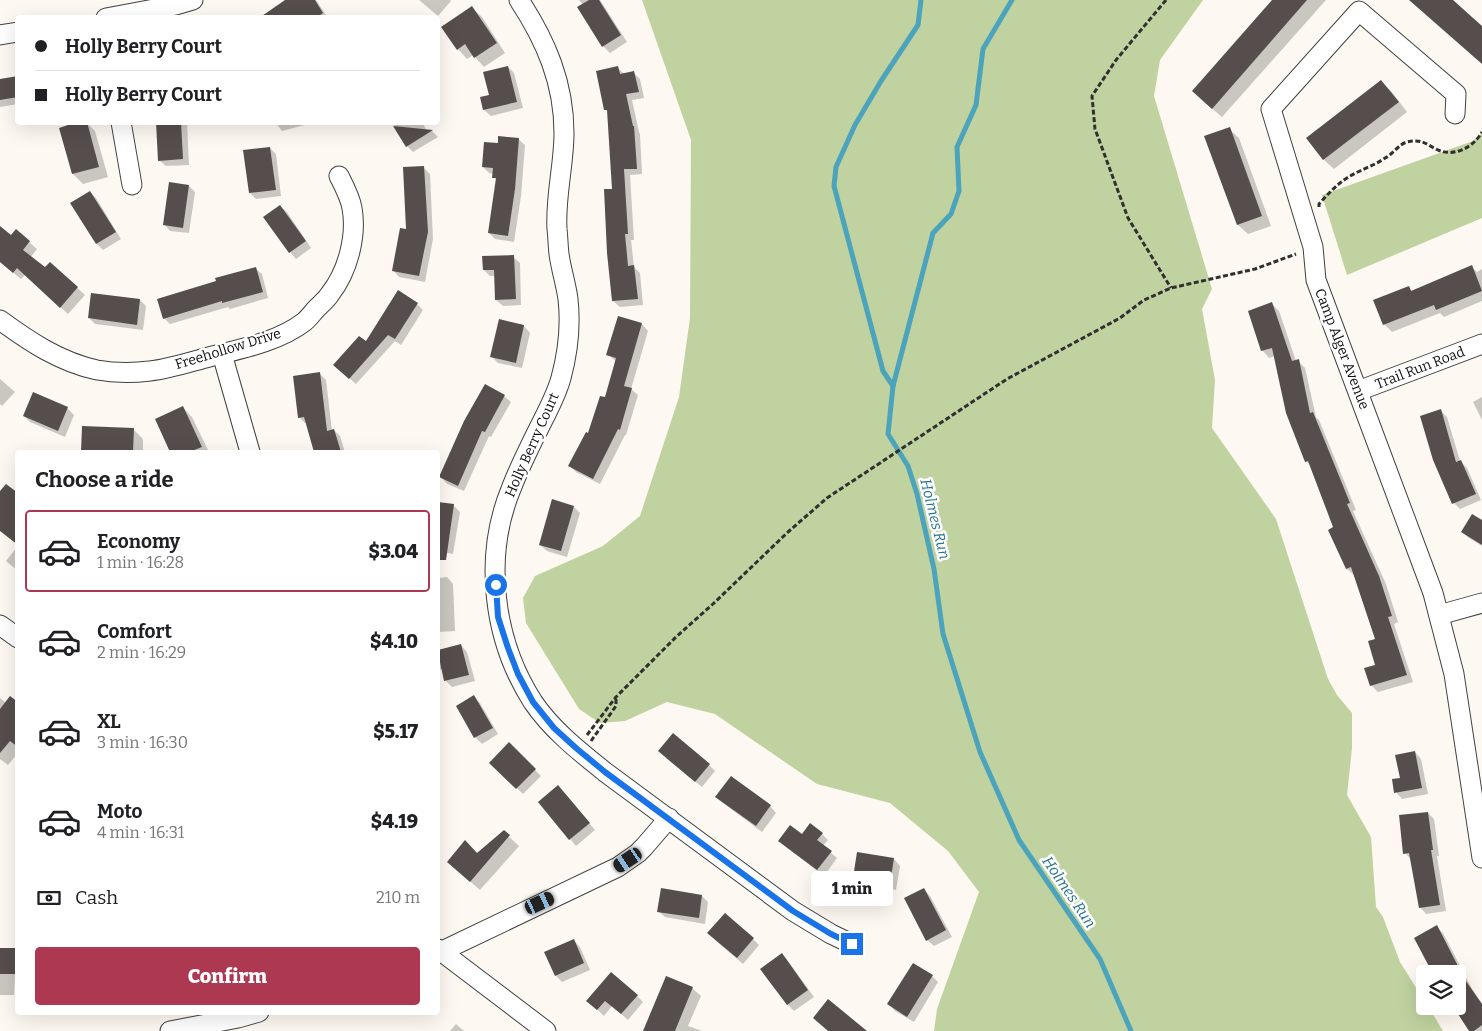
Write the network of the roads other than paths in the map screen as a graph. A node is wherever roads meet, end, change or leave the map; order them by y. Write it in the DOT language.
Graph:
graph roads {
  1 [pos="193,0"];
  2 [pos="519,0"];
  3 [pos="124,15"];
  4 [pos="15,32"];
  5 [pos="0,35"];
  6 [pos="1455,114"];
  7 [pos="122,125"];
  8 [pos="339,176"];
  9 [pos="132,185"];
  10 [pos="0,320"];
  11 [pos="1482,344"];
  12 [pos="222,354"];
  13 [pos="1358,391"];
  14 [pos="249,450"];
  15 [pos="1482,603"];
  16 [pos="1439,615"];
  17 [pos="0,625"];
  18 [pos="15,636"];
  19 [pos="669,818"];
  20 [pos="1481,852"];
  21 [pos="852,944"];
  22 [pos="440,950"];
  23 [pos="440,952"];
  24 [pos="248,1015"];
  25 [pos="170,1031"];
  26 [pos="546,1031"];
  1 -- 3 [label="street"];
  2 -- 19 [label="street, Holly Berry Court"];
  4 -- 5 [label="street"];
  6 -- 13 [label="street, Camp Alger Avenue"];
  7 -- 9 [label="street"];
  8 -- 12 [label="street, Freehollow Drive"];
  10 -- 12 [label="street, Freehollow Drive"];
  11 -- 13 [label="street, Trail Run Road"];
  12 -- 14 [label="street"];
  13 -- 16 [label="street, Camp Alger Avenue"];
  15 -- 16 [label="street"];
  16 -- 20 [label="street, Camp Alger Avenue"];
  17 -- 18 [label="street"];
  19 -- 21 [label="street, Holly Berry Court"];
  19 -- 22 [label="street"];
  23 -- 26 [label="street"];
  24 -- 25 [label="street"];
}
